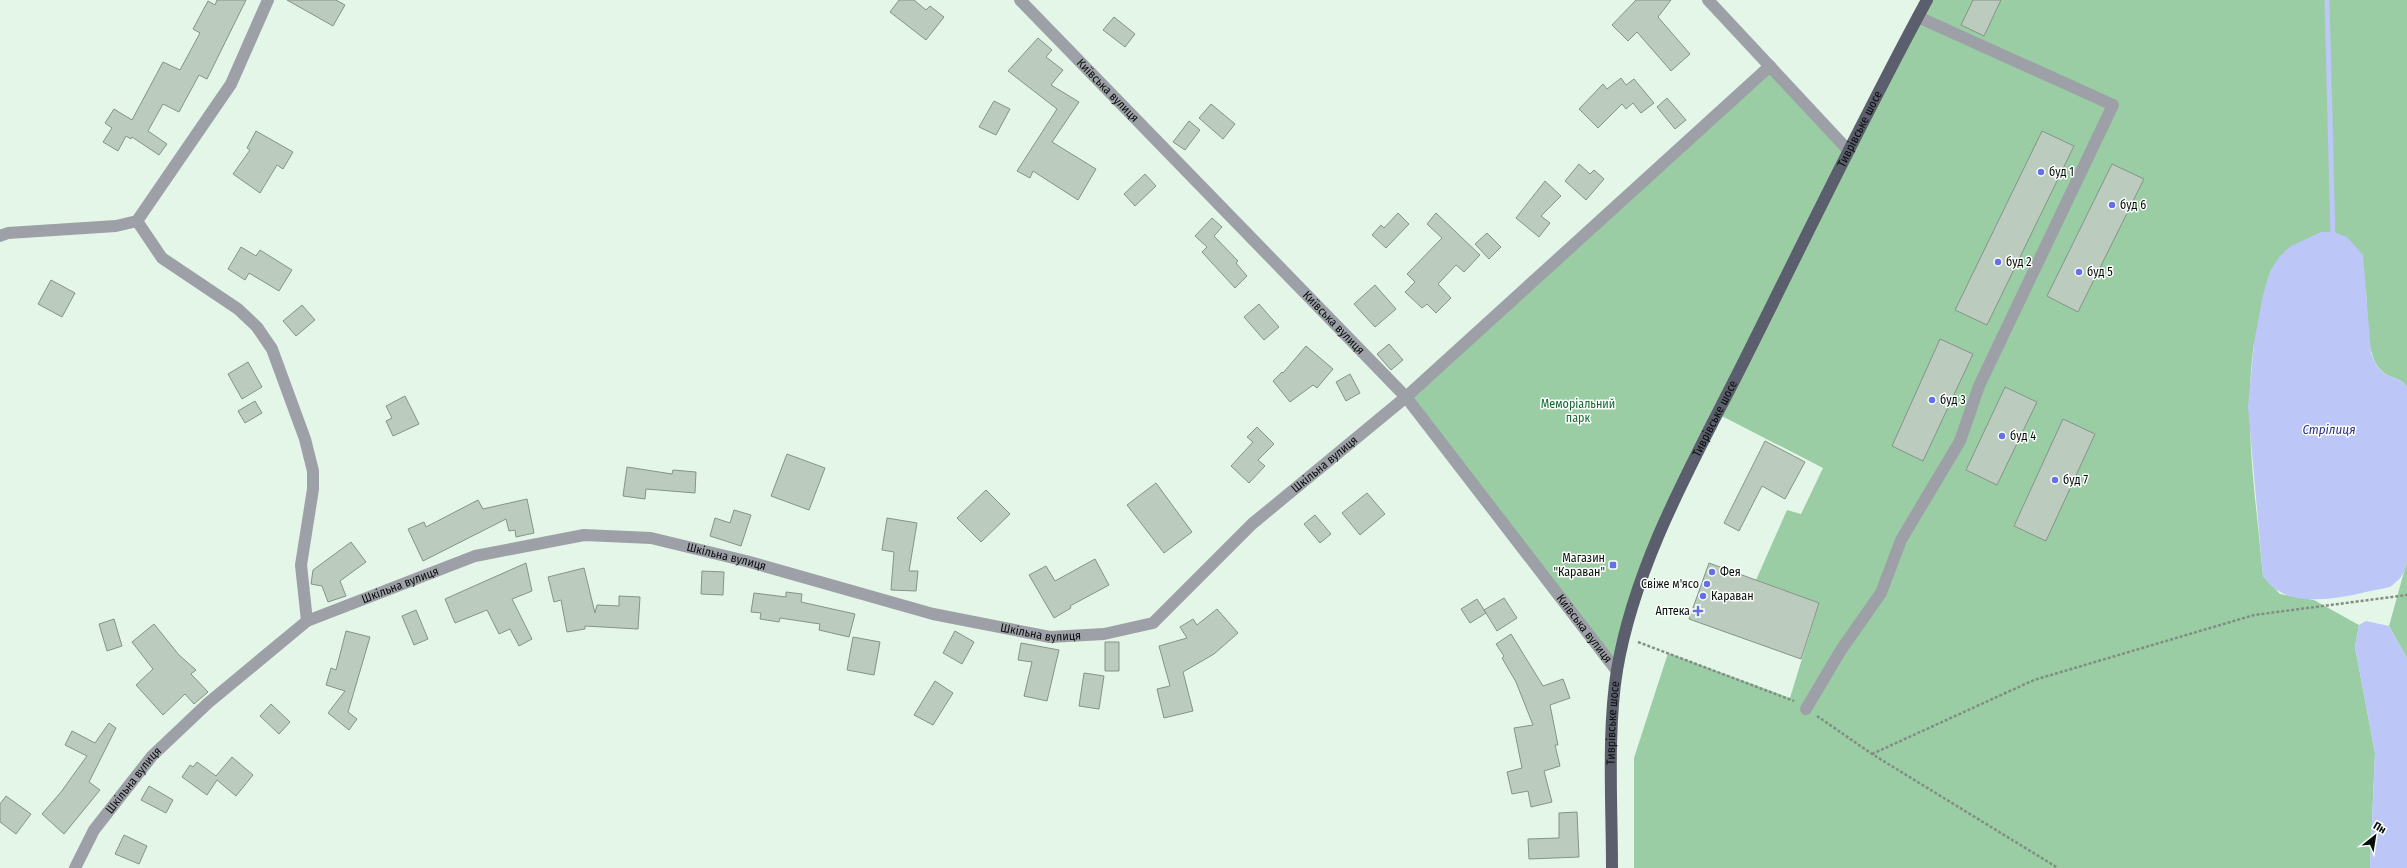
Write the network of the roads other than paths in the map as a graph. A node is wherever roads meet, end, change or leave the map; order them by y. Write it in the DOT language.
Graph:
graph roads {
  1 [pos="268,0"];
  2 [pos="1020,0"];
  3 [pos="1708,0"];
  4 [pos="1927,0"];
  5 [pos="1918,17"];
  6 [pos="1770,66"];
  7 [pos="1848,150"];
  8 [pos="137,221"];
  9 [pos="0,236"];
  10 [pos="1406,397"];
  11 [pos="307,621"];
  12 [pos="1617,671"];
  13 [pos="1806,709"];
  14 [pos="75,868"];
  15 [pos="1612,868"];
  1 -- 8 [label="street"];
  2 -- 10 [label="street, Київська вулиця"];
  3 -- 6 [label="street"];
  4 -- 5 [label="main road, Тиврівське шосе"];
  5 -- 7 [label="main road, Тиврівське шосе"];
  5 -- 13 [label="street"];
  6 -- 7 [label="street"];
  6 -- 10 [label="street, Шкільна вулиця"];
  7 -- 12 [label="main road, Тиврівське шосе"];
  8 -- 9 [label="street"];
  8 -- 11 [label="street"];
  10 -- 11 [label="street, Шкільна вулиця"];
  10 -- 12 [label="street, Київська вулиця"];
  11 -- 14 [label="street, Шкільна вулиця"];
  12 -- 15 [label="main road, Тиврівське шосе"];
}
